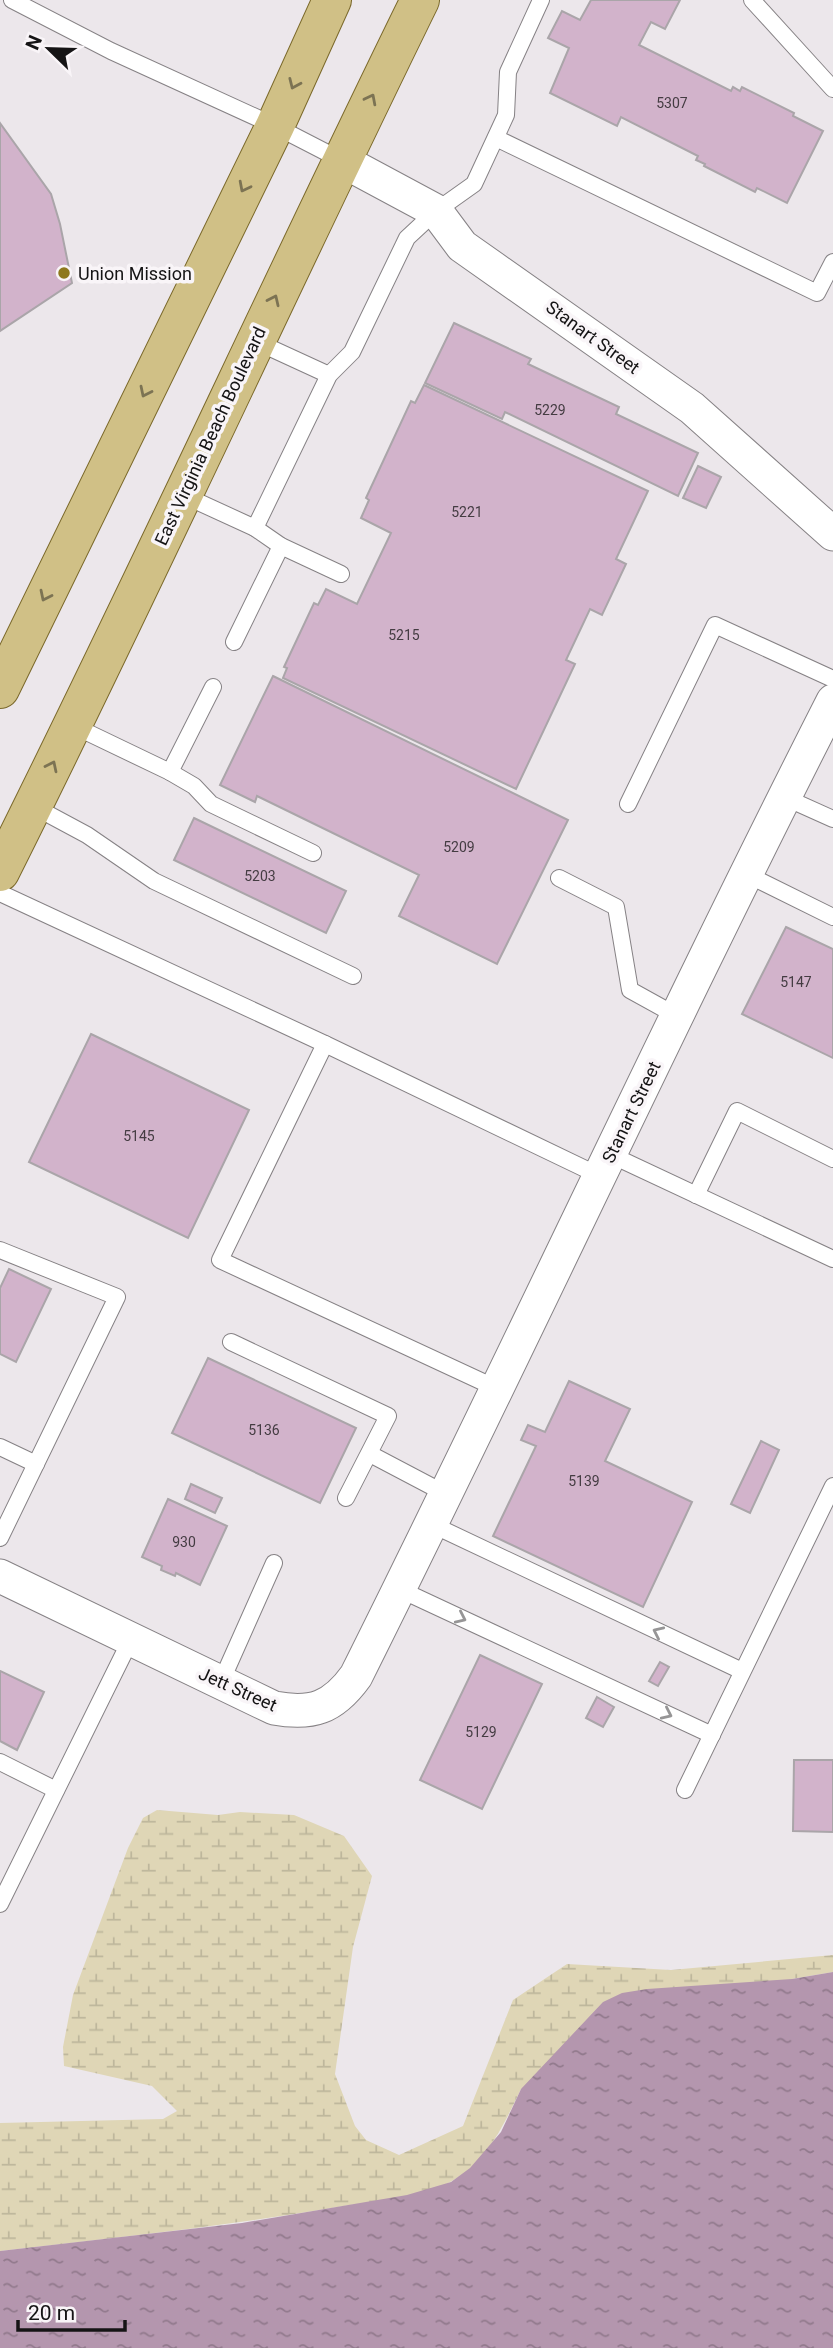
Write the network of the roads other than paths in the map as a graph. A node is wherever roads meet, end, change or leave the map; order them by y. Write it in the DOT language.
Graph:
graph roads {
  1 [pos="12,0"];
  2 [pos="332,0"];
  3 [pos="420,0"];
  4 [pos="541,0"];
  5 [pos="752,0"];
  6 [pos="833,89"];
  7 [pos="275,126"];
  8 [pos="496,138"];
  9 [pos="341,160"];
  10 [pos="436,211"];
  11 [pos="833,262"];
  12 [pos="254,341"];
  13 [pos="329,375"];
  14 [pos="183,495"];
  15 [pos="255,528"];
  16 [pos="833,534"];
  17 [pos="281,546"];
  18 [pos="341,574"];
  19 [pos="234,642"];
  20 [pos="833,679"];
  21 [pos="1,684"];
  22 [pos="213,687"];
  23 [pos="833,701"];
  24 [pos="72,726"];
  25 [pos="170,772"];
  26 [pos="784,797"];
  27 [pos="628,804"];
  28 [pos="33,806"];
  29 [pos="833,819"];
  30 [pos="313,853"];
  31 [pos="0,872"];
  32 [pos="746,874"];
  33 [pos="559,878"];
  34 [pos="0,893"];
  35 [pos="833,917"];
  36 [pos="353,976"];
  37 [pos="677,1016"];
  38 [pos="325,1044"];
  39 [pos="833,1158"];
  40 [pos="605,1165"];
  41 [pos="696,1195"];
  42 [pos="0,1250"];
  43 [pos="833,1259"];
  44 [pos="231,1342"];
  45 [pos="498,1389"];
  46 [pos="0,1447"];
  47 [pos="370,1454"];
  48 [pos="36,1464"];
  49 [pos="833,1486"];
  50 [pos="446,1494"];
  51 [pos="346,1498"];
  52 [pos="431,1524"];
  53 [pos="0,1538"];
  54 [pos="274,1563"];
  55 [pos="0,1576"];
  56 [pos="399,1589"];
  57 [pos="131,1639"];
  58 [pos="742,1671"];
  59 [pos="220,1682"];
  60 [pos="712,1735"];
  61 [pos="0,1762"];
  62 [pos="56,1790"];
  63 [pos="685,1790"];
  64 [pos="0,1904"];
  1 -- 7 [label="lane"];
  2 -- 7 [label="main road, one-way"];
  9 -- 3 [label="main road, East Virginia Beach Boulevard, one-way"];
  4 -- 8 [label="lane"];
  5 -- 6 [label="lane"];
  7 -- 9 [label="lane"];
  7 -- 21 [label="main road, one-way"];
  8 -- 10 [label="lane"];
  8 -- 11 [label="lane"];
  9 -- 10 [label="street, Stanart Street"];
  12 -- 9 [label="main road, East Virginia Beach Boulevard, one-way"];
  10 -- 13 [label="lane"];
  10 -- 16 [label="street, Stanart Street"];
  12 -- 13 [label="lane"];
  12 -- 14 [label="main road, East Virginia Beach Boulevard"];
  13 -- 15 [label="lane"];
  14 -- 15 [label="lane"];
  14 -- 24 [label="main road, East Virginia Beach Boulevard"];
  15 -- 17 [label="lane"];
  17 -- 18 [label="lane"];
  17 -- 19 [label="lane"];
  20 -- 27 [label="lane"];
  22 -- 25 [label="lane"];
  23 -- 26 [label="street, Stanart Street"];
  24 -- 25 [label="lane"];
  28 -- 24 [label="main road, East Virginia Beach Boulevard, one-way"];
  25 -- 30 [label="lane"];
  26 -- 29 [label="lane"];
  26 -- 32 [label="street, Stanart Street"];
  28 -- 31 [label="main road, East Virginia Beach Boulevard"];
  28 -- 36 [label="lane"];
  32 -- 35 [label="lane"];
  32 -- 37 [label="street, Stanart Street"];
  33 -- 37 [label="lane"];
  34 -- 38 [label="lane"];
  37 -- 40 [label="street, Stanart Street"];
  38 -- 40 [label="lane"];
  38 -- 45 [label="lane"];
  39 -- 41 [label="lane"];
  40 -- 41 [label="lane"];
  40 -- 45 [label="street, Stanart Street"];
  41 -- 43 [label="lane"];
  42 -- 48 [label="lane"];
  44 -- 47 [label="lane"];
  45 -- 50 [label="street, Stanart Street"];
  46 -- 48 [label="lane"];
  47 -- 50 [label="lane"];
  47 -- 51 [label="lane"];
  48 -- 53 [label="lane"];
  49 -- 58 [label="lane"];
  50 -- 52 [label="street, Stanart Street"];
  52 -- 56 [label="street, Jett Street"];
  58 -- 52 [label="lane, one-way"];
  54 -- 59 [label="lane"];
  55 -- 57 [label="street, Jett Street"];
  56 -- 59 [label="street, Jett Street"];
  56 -- 60 [label="lane, one-way"];
  57 -- 59 [label="street, Jett Street"];
  57 -- 62 [label="lane"];
  58 -- 60 [label="lane"];
  60 -- 63 [label="lane"];
  61 -- 62 [label="lane"];
  62 -- 64 [label="lane"];
}
